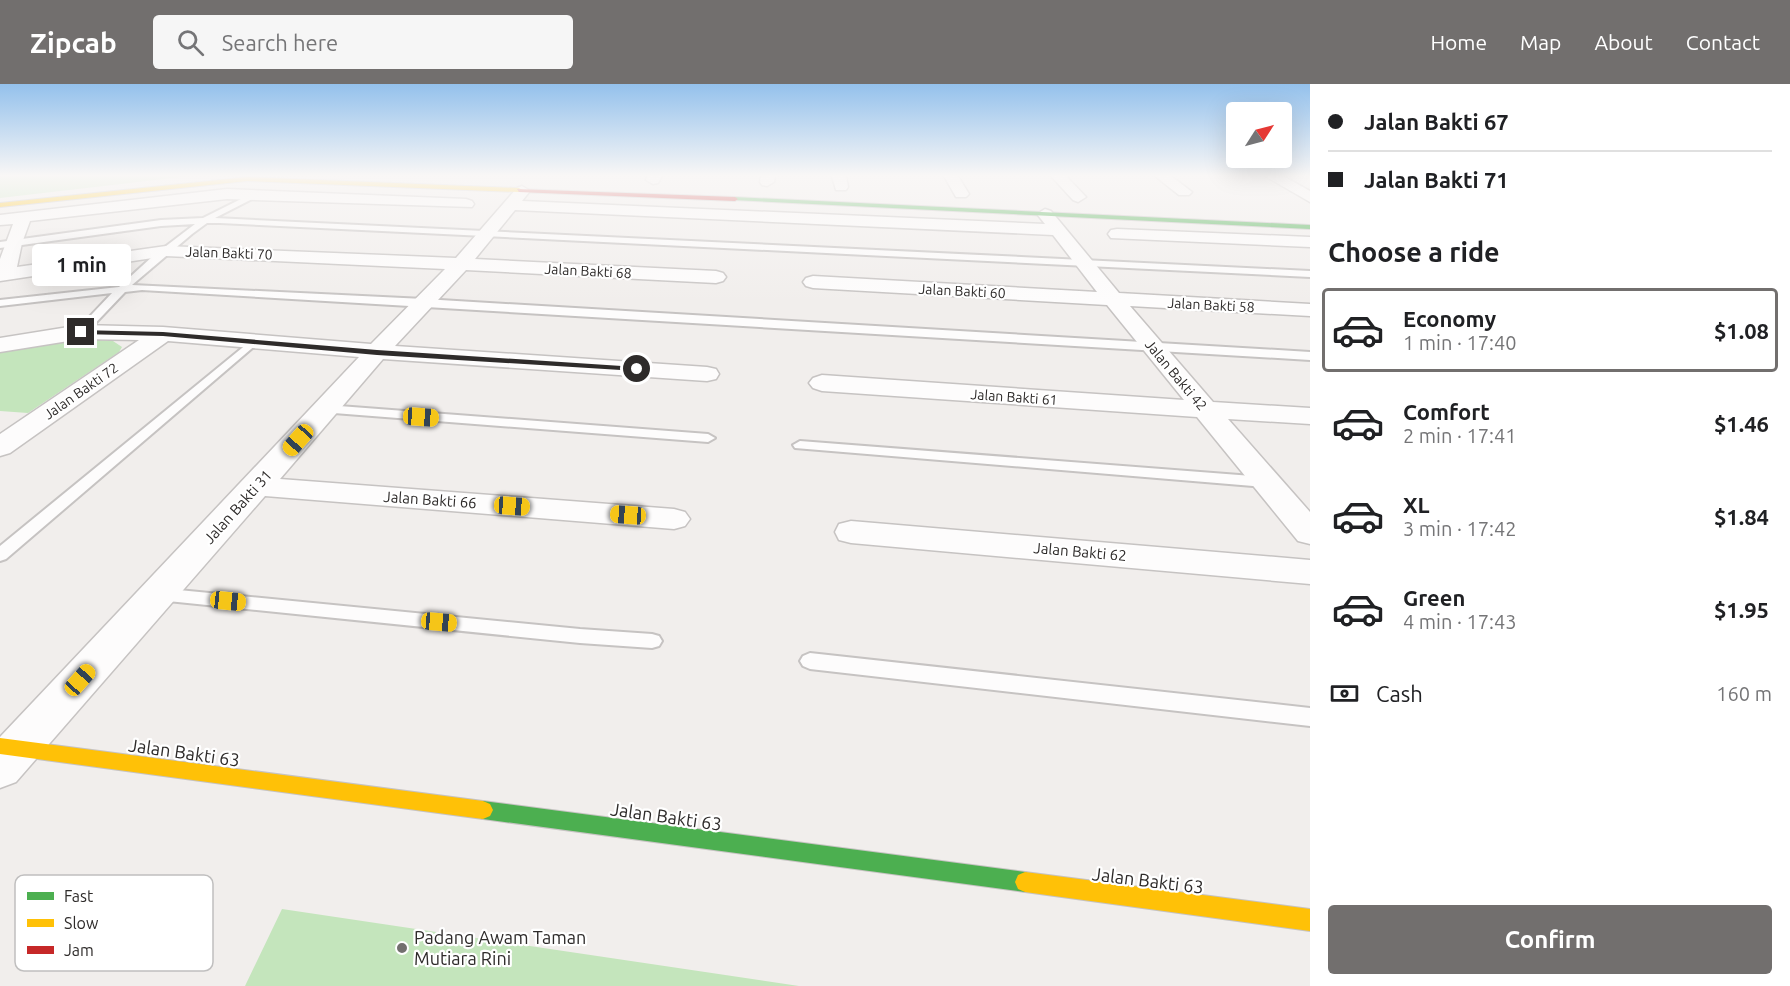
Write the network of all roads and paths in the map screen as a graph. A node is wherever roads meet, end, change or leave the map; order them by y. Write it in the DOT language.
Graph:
graph roads {
  1 [pos="15,218"];
  2 [pos="23,218"];
  3 [pos="499,218"];
  4 [pos="963,218"];
  5 [pos="1003,218"];
  6 [pos="206,219"];
  7 [pos="0,220"];
  8 [pos="1050,222"];
  9 [pos="1310,227"];
  10 [pos="485,234"];
  11 [pos="1117,234"];
  12 [pos="1310,242"];
  13 [pos="7,244"];
  14 [pos="166,251"];
  15 [pos="1084,262"];
  16 [pos="460,265"];
  17 [pos="3,274"];
  18 [pos="1310,274"];
  19 [pos="716,277"];
  20 [pos="813,282"];
  21 [pos="122,288"];
  22 [pos="1112,299"];
  23 [pos="424,302"];
  24 [pos="0,303"];
  25 [pos="1310,310"];
  26 [pos="81,332"];
  27 [pos="163,334"];
  28 [pos="253,342"];
  29 [pos="0,345"];
  30 [pos="1152,347"];
  31 [pos="377,352"];
  32 [pos="1310,356"];
  33 [pos="707,374"];
  34 [pos="822,382"];
  35 [pos="326,409"];
  36 [pos="1206,411"];
  37 [pos="1310,416"];
  38 [pos="0,417"];
  39 [pos="38,421"];
  40 [pos="708,438"];
  41 [pos="800,445"];
  42 [pos="0,447"];
  43 [pos="1265,482"];
  44 [pos="257,486"];
  45 [pos="674,519"];
  46 [pos="851,532"];
  47 [pos="1310,533"];
  48 [pos="0,555"];
  49 [pos="1310,572"];
  50 [pos="158,594"];
  51 [pos="652,641"];
  52 [pos="810,661"];
  53 [pos="1310,717"];
  54 [pos="6,754"];
  55 [pos="1310,920"];
  1 -- 7 [label="street"];
  2 -- 13 [label="street"];
  3 -- 10 [label="street, Jalan Bakti 31"];
  4 -- 8 [label="street"];
  5 -- 8 [label="street"];
  6 -- 10 [label="lane"];
  6 -- 13 [label="lane"];
  6 -- 14 [label="lane"];
  8 -- 9 [label="street"];
  8 -- 15 [label="street, Jalan Bakti 42"];
  10 -- 15 [label="lane"];
  10 -- 16 [label="street, Jalan Bakti 31"];
  11 -- 12 [label="street"];
  13 -- 17 [label="street"];
  14 -- 16 [label="street, Jalan Bakti 70"];
  14 -- 17 [label="street, Jalan Bakti 70"];
  14 -- 21 [label="lane"];
  15 -- 18 [label="lane"];
  15 -- 22 [label="street, Jalan Bakti 42"];
  16 -- 19 [label="street, Jalan Bakti 68"];
  16 -- 23 [label="street, Jalan Bakti 31"];
  20 -- 22 [label="street, Jalan Bakti 60"];
  21 -- 23 [label="lane"];
  21 -- 24 [label="lane"];
  21 -- 26 [label="lane"];
  22 -- 25 [label="street, Jalan Bakti 58"];
  22 -- 30 [label="street, Jalan Bakti 42"];
  23 -- 30 [label="lane"];
  23 -- 31 [label="street, Jalan Bakti 31"];
  26 -- 27 [label="street"];
  26 -- 29 [label="street"];
  27 -- 28 [label="street"];
  27 -- 39 [label="street, Jalan Bakti 72"];
  28 -- 31 [label="street"];
  28 -- 48 [label="lane"];
  30 -- 32 [label="lane"];
  30 -- 36 [label="street, Jalan Bakti 42"];
  31 -- 33 [label="street"];
  31 -- 35 [label="street, Jalan Bakti 31"];
  34 -- 36 [label="street, Jalan Bakti 61"];
  35 -- 40 [label="lane"];
  35 -- 44 [label="street, Jalan Bakti 31"];
  36 -- 37 [label="street, Jalan Bakti 61"];
  36 -- 43 [label="street, Jalan Bakti 42"];
  38 -- 39 [label="street"];
  39 -- 42 [label="street, Jalan Bakti 72"];
  41 -- 43 [label="lane"];
  43 -- 47 [label="street, Jalan Bakti 42"];
  44 -- 45 [label="street, Jalan Bakti 66"];
  44 -- 50 [label="street, Jalan Bakti 31"];
  46 -- 49 [label="street, Jalan Bakti 62"];
  50 -- 51 [label="lane"];
  50 -- 54 [label="street, Jalan Bakti 31"];
  52 -- 53 [label="lane"];
  54 -- 55 [label="street, Jalan Bakti 63"];
}
